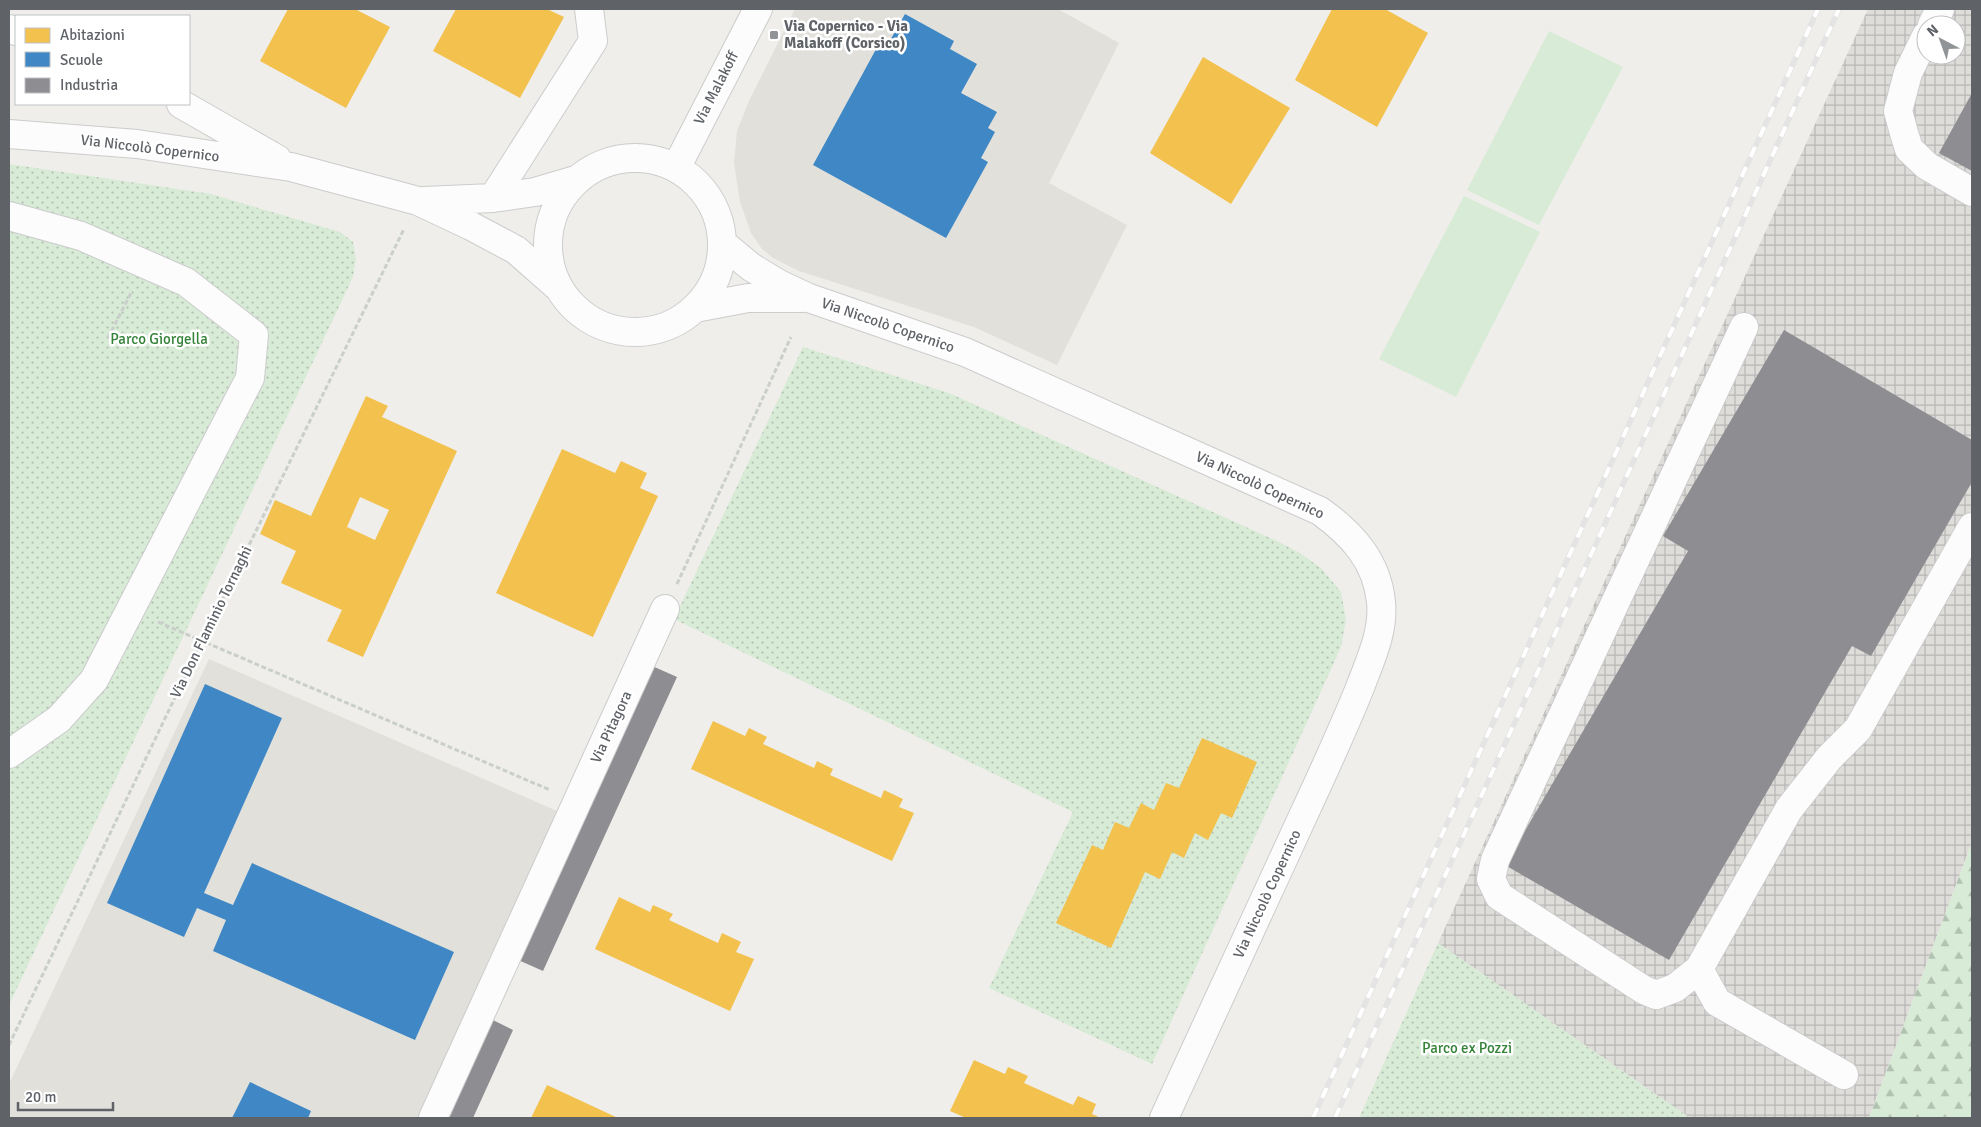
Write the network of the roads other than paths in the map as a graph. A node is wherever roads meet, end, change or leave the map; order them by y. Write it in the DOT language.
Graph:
graph roads {
  1 [pos="589,9"];
  2 [pos="758,9"];
  3 [pos="1916,57"];
  4 [pos="183,105"];
  5 [pos="9,134"];
  6 [pos="291,168"];
  7 [pos="676,168"];
  8 [pos="576,180"];
  9 [pos="1972,192"];
  10 [pos="493,198"];
  11 [pos="418,202"];
  12 [pos="9,216"];
  13 [pos="722,243"];
  14 [pos="558,286"];
  15 [pos="809,298"];
  16 [pos="695,308"];
  17 [pos="1744,327"];
  18 [pos="1972,527"];
  19 [pos="665,609"];
  20 [pos="9,754"];
  21 [pos="1699,969"];
  22 [pos="1844,1075"];
  23 [pos="433,1118"];
  24 [pos="1164,1118"];
  1 -- 10 [label="street"];
  2 -- 7 [label="street, Via Malakoff"];
  3 -- 9 [label="street"];
  4 -- 6 [label="street, Via Niccolò Copernico"];
  5 -- 6 [label="street, Via Niccolò Copernico"];
  6 -- 11 [label="street, Via Niccolò Copernico"];
  7 -- 8 [label="street"];
  7 -- 13 [label="street"];
  8 -- 10 [label="street"];
  8 -- 14 [label="street"];
  10 -- 11 [label="street"];
  11 -- 14 [label="street, Via Niccolò Copernico"];
  12 -- 20 [label="street"];
  13 -- 15 [label="street, Via Niccolò Copernico"];
  13 -- 16 [label="street"];
  14 -- 16 [label="street"];
  15 -- 16 [label="street"];
  15 -- 24 [label="street, Via Niccolò Copernico"];
  17 -- 21 [label="street"];
  18 -- 21 [label="street"];
  19 -- 23 [label="street, Via Pitagora"];
  21 -- 22 [label="street"];
}
